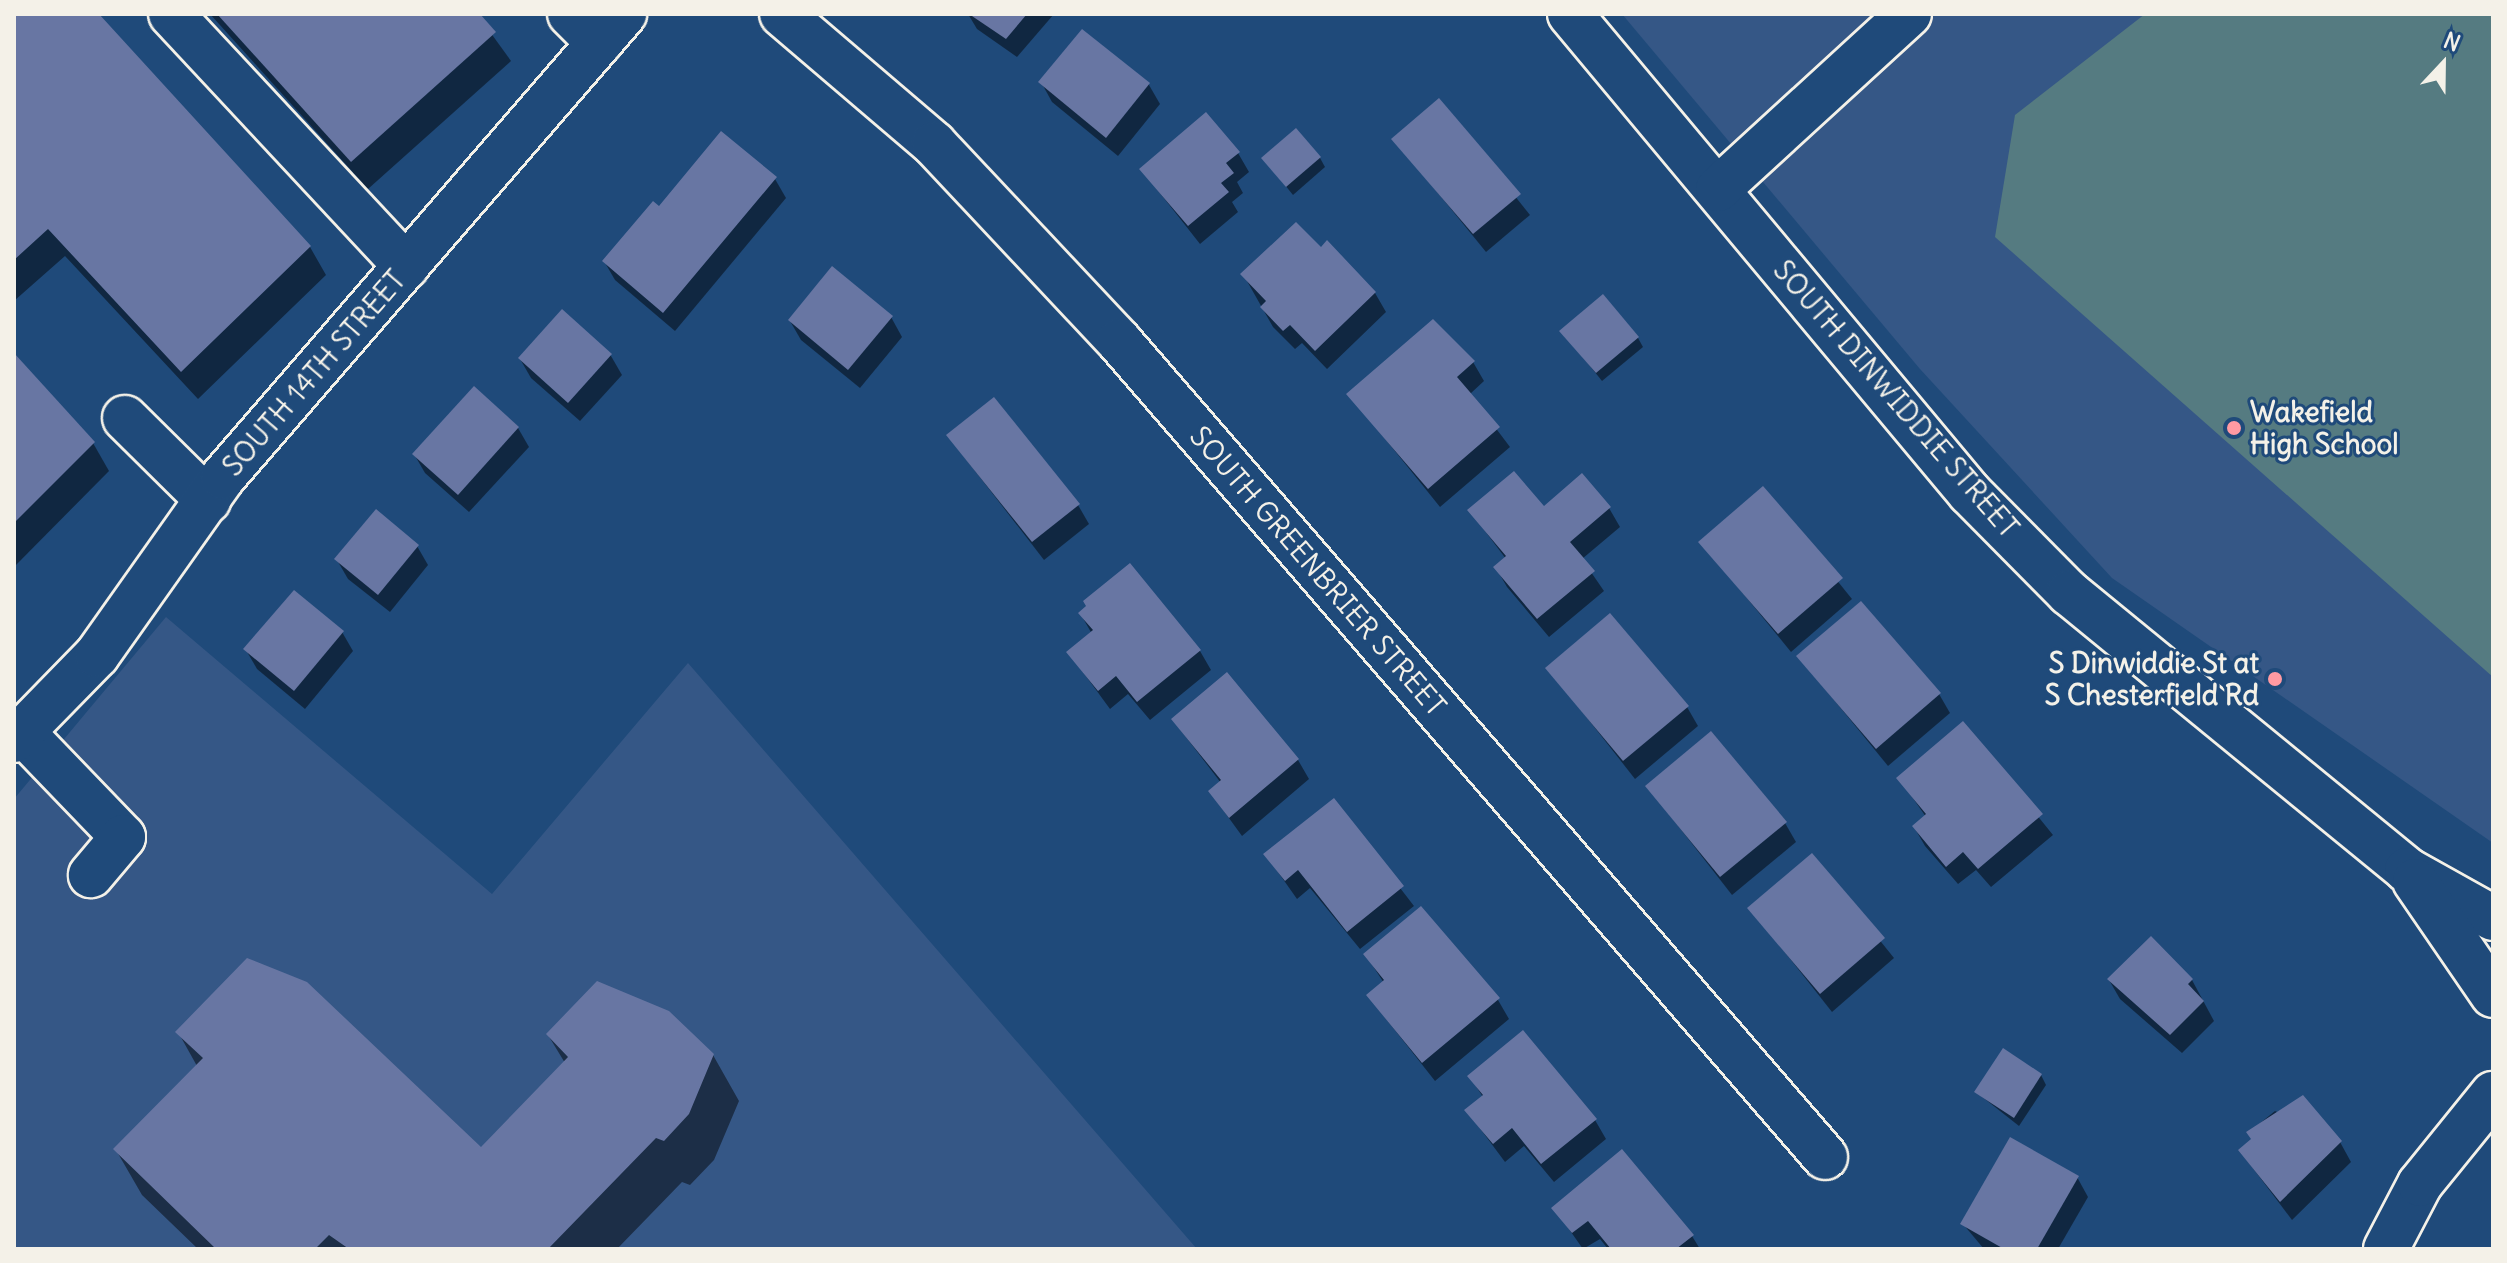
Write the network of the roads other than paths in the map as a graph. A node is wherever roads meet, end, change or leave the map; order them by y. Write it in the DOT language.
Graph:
graph roads {
  1 [pos="171,14"];
  2 [pos="782,14"];
  3 [pos="1570,14"];
  4 [pos="1909,14"];
  5 [pos="598,24"];
  6 [pos="1718,189"];
  7 [pos="406,266"];
  8 [pos="135,410"];
  9 [pos="216,489"];
  10 [pos="17,736"];
  11 [pos="2407,870"];
  12 [pos="91,875"];
  13 [pos="2493,918"];
  14 [pos="2493,995"];
  15 [pos="2493,1094"];
  16 [pos="1825,1157"];
  17 [pos="2386,1249"];
  1 -- 7 [label="street"];
  2 -- 16 [label="street, SOUTH GREENBRIER STREET"];
  3 -- 6 [label="street, SOUTH DINWIDDIE STREET"];
  4 -- 6 [label="street"];
  5 -- 7 [label="street, SOUTH 14TH STREET"];
  6 -- 11 [label="street, SOUTH DINWIDDIE STREET"];
  7 -- 9 [label="street, SOUTH 14TH STREET"];
  8 -- 9 [label="street"];
  9 -- 10 [label="street, SOUTH 14TH STREET"];
  10 -- 12 [label="street"];
  11 -- 13 [label="street, SOUTH DINWIDDIE STREET"];
  11 -- 14 [label="street, SOUTH DINWIDDIE STREET"];
  15 -- 17 [label="street"];
}
